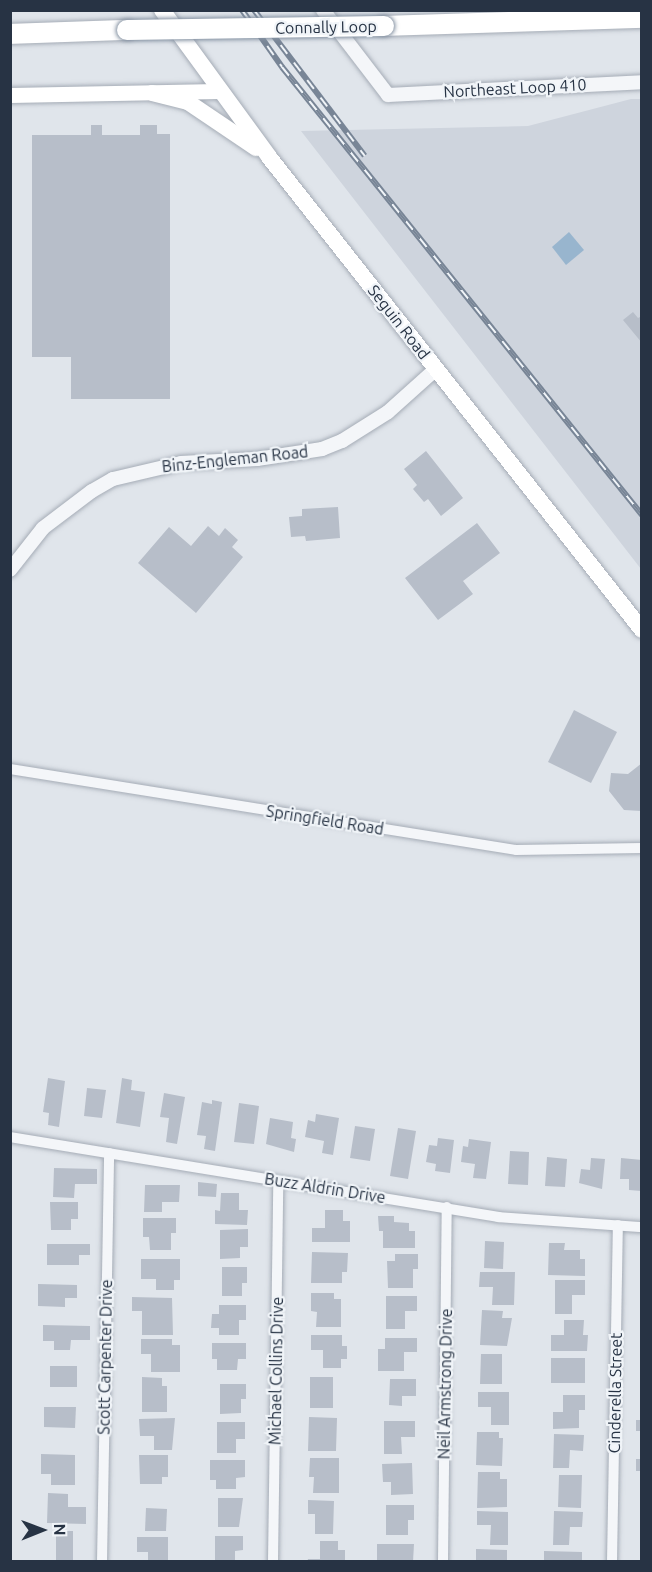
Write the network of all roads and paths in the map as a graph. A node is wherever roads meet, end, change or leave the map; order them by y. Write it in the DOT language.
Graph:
graph roads {
  1 [pos="162,10"];
  2 [pos="323,10"];
  3 [pos="642,18"];
  4 [pos="10,34"];
  5 [pos="642,82"];
  6 [pos="218,91"];
  7 [pos="153,93"];
  8 [pos="10,95"];
  9 [pos="269,157"];
  10 [pos="436,369"];
  11 [pos="10,570"];
  12 [pos="642,630"];
  13 [pos="10,769"];
  14 [pos="642,848"];
  15 [pos="10,1137"];
  16 [pos="109,1153"];
  17 [pos="278,1180"];
  18 [pos="447,1207"];
  19 [pos="618,1225"];
  20 [pos="642,1227"];
  21 [pos="102,1562"];
  22 [pos="273,1562"];
  23 [pos="443,1562"];
  24 [pos="612,1562"];
  1 -- 6 [label="main road, Seguin Road"];
  2 -- 5 [label="street, Northeast Loop 410"];
  3 -- 4 [label="highway, Connally Loop, bridge"];
  6 -- 7 [label="main road"];
  6 -- 9 [label="main road, Seguin Road"];
  7 -- 8 [label="main road"];
  7 -- 9 [label="main road"];
  9 -- 10 [label="main road, Seguin Road"];
  10 -- 11 [label="street, Binz-Engleman Road"];
  10 -- 12 [label="main road, Seguin Road"];
  13 -- 14 [label="street, Springfield Road"];
  15 -- 16 [label="street, Buzz Aldrin Drive"];
  16 -- 17 [label="street, Buzz Aldrin Drive"];
  16 -- 21 [label="street, Scott Carpenter Drive"];
  17 -- 18 [label="street, Buzz Aldrin Drive"];
  17 -- 22 [label="street, Michael Collins Drive"];
  18 -- 19 [label="street, Buzz Aldrin Drive"];
  18 -- 23 [label="street, Neil Armstrong Drive"];
  19 -- 20 [label="street, Buzz Aldrin Drive"];
  19 -- 24 [label="street, Cinderella Street"];
}
